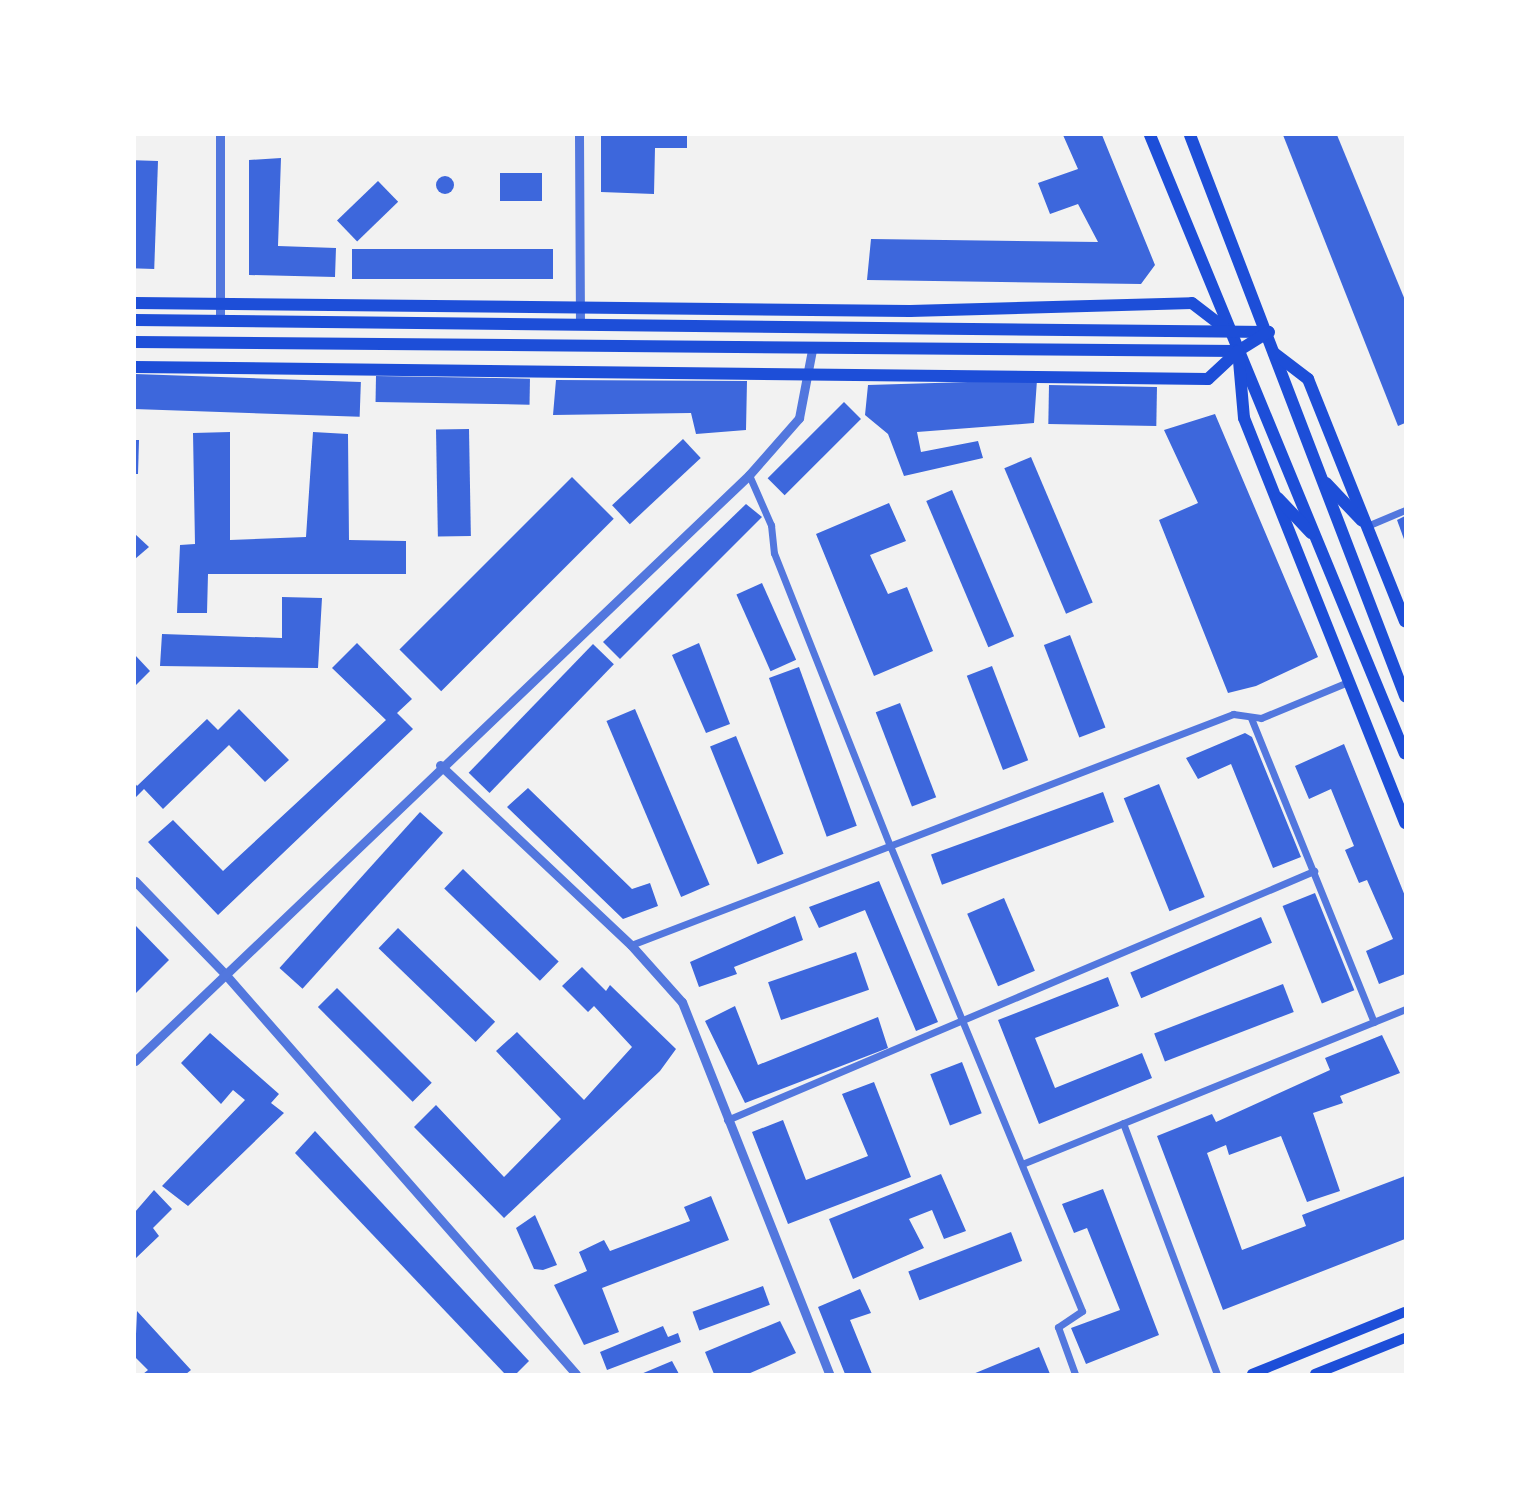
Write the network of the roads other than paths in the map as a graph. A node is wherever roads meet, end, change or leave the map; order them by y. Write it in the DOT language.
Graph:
graph roads {
  1 [pos="220,135"];
  2 [pos="579,135"];
  3 [pos="1150,135"];
  4 [pos="1190,135"];
  5 [pos="135,303"];
  6 [pos="220,304"];
  7 [pos="580,307"];
  8 [pos="135,320"];
  9 [pos="220,321"];
  10 [pos="580,325"];
  11 [pos="1227,330"];
  12 [pos="1269,332"];
  13 [pos="135,342"];
  14 [pos="812,350"];
  15 [pos="1238,351"];
  16 [pos="1274,353"];
  17 [pos="135,367"];
  18 [pos="807,374"];
  19 [pos="749,475"];
  20 [pos="1322,478"];
  21 [pos="1273,493"];
  22 [pos="1405,510"];
  23 [pos="1367,526"];
  24 [pos="1318,541"];
  25 [pos="1405,621"];
  26 [pos="1348,682"];
  27 [pos="1405,696"];
  28 [pos="1251,718"];
  29 [pos="1405,754"];
  30 [pos="440,765"];
  31 [pos="1405,823"];
  32 [pos="891,848"];
  33 [pos="1314,871"];
  34 [pos="135,881"];
  35 [pos="631,945"];
  36 [pos="225,974"];
  37 [pos="1405,1009"];
  38 [pos="1374,1022"];
  39 [pos="963,1023"];
  40 [pos="135,1061"];
  41 [pos="727,1120"];
  42 [pos="1123,1123"];
  43 [pos="1022,1164"];
  44 [pos="1405,1312"];
  45 [pos="1405,1339"];
  46 [pos="576,1374"];
  47 [pos="829,1374"];
  48 [pos="1075,1374"];
  49 [pos="1217,1374"];
  50 [pos="1252,1374"];
  51 [pos="1315,1374"];
  1 -- 6 [label="street"];
  2 -- 7 [label="street"];
  3 -- 11 [label="main road"];
  4 -- 12 [label="main road"];
  5 -- 6 [label="main road"];
  6 -- 7 [label="main road"];
  6 -- 9 [label="street"];
  7 -- 10 [label="street"];
  7 -- 11 [label="main road"];
  8 -- 9 [label="main road"];
  9 -- 10 [label="main road"];
  10 -- 11 [label="main road"];
  11 -- 12 [label="main road"];
  11 -- 15 [label="main road"];
  12 -- 15 [label="main road"];
  12 -- 16 [label="main road"];
  13 -- 14 [label="main road"];
  14 -- 15 [label="main road"];
  14 -- 18 [label="street"];
  15 -- 18 [label="main road"];
  15 -- 21 [label="main road"];
  15 -- 24 [label="main road"];
  16 -- 20 [label="main road"];
  16 -- 23 [label="main road"];
  17 -- 18 [label="main road"];
  18 -- 19 [label="street"];
  19 -- 30 [label="street"];
  19 -- 32 [label="street"];
  20 -- 23 [label="main road"];
  20 -- 27 [label="main road"];
  21 -- 24 [label="main road"];
  21 -- 26 [label="main road"];
  22 -- 23 [label="street"];
  23 -- 25 [label="main road"];
  24 -- 29 [label="main road"];
  26 -- 28 [label="street"];
  26 -- 31 [label="main road"];
  28 -- 32 [label="street"];
  28 -- 33 [label="street"];
  30 -- 35 [label="street"];
  30 -- 36 [label="street"];
  32 -- 35 [label="street"];
  32 -- 39 [label="street"];
  33 -- 38 [label="street"];
  33 -- 39 [label="street"];
  34 -- 36 [label="street"];
  35 -- 41 [label="street"];
  36 -- 40 [label="street"];
  36 -- 46 [label="street"];
  37 -- 38 [label="street"];
  38 -- 42 [label="street"];
  39 -- 41 [label="street"];
  39 -- 43 [label="street"];
  41 -- 47 [label="street"];
  42 -- 43 [label="street"];
  42 -- 49 [label="street"];
  43 -- 48 [label="street"];
  44 -- 50 [label="main road"];
  45 -- 51 [label="main road"];
}
